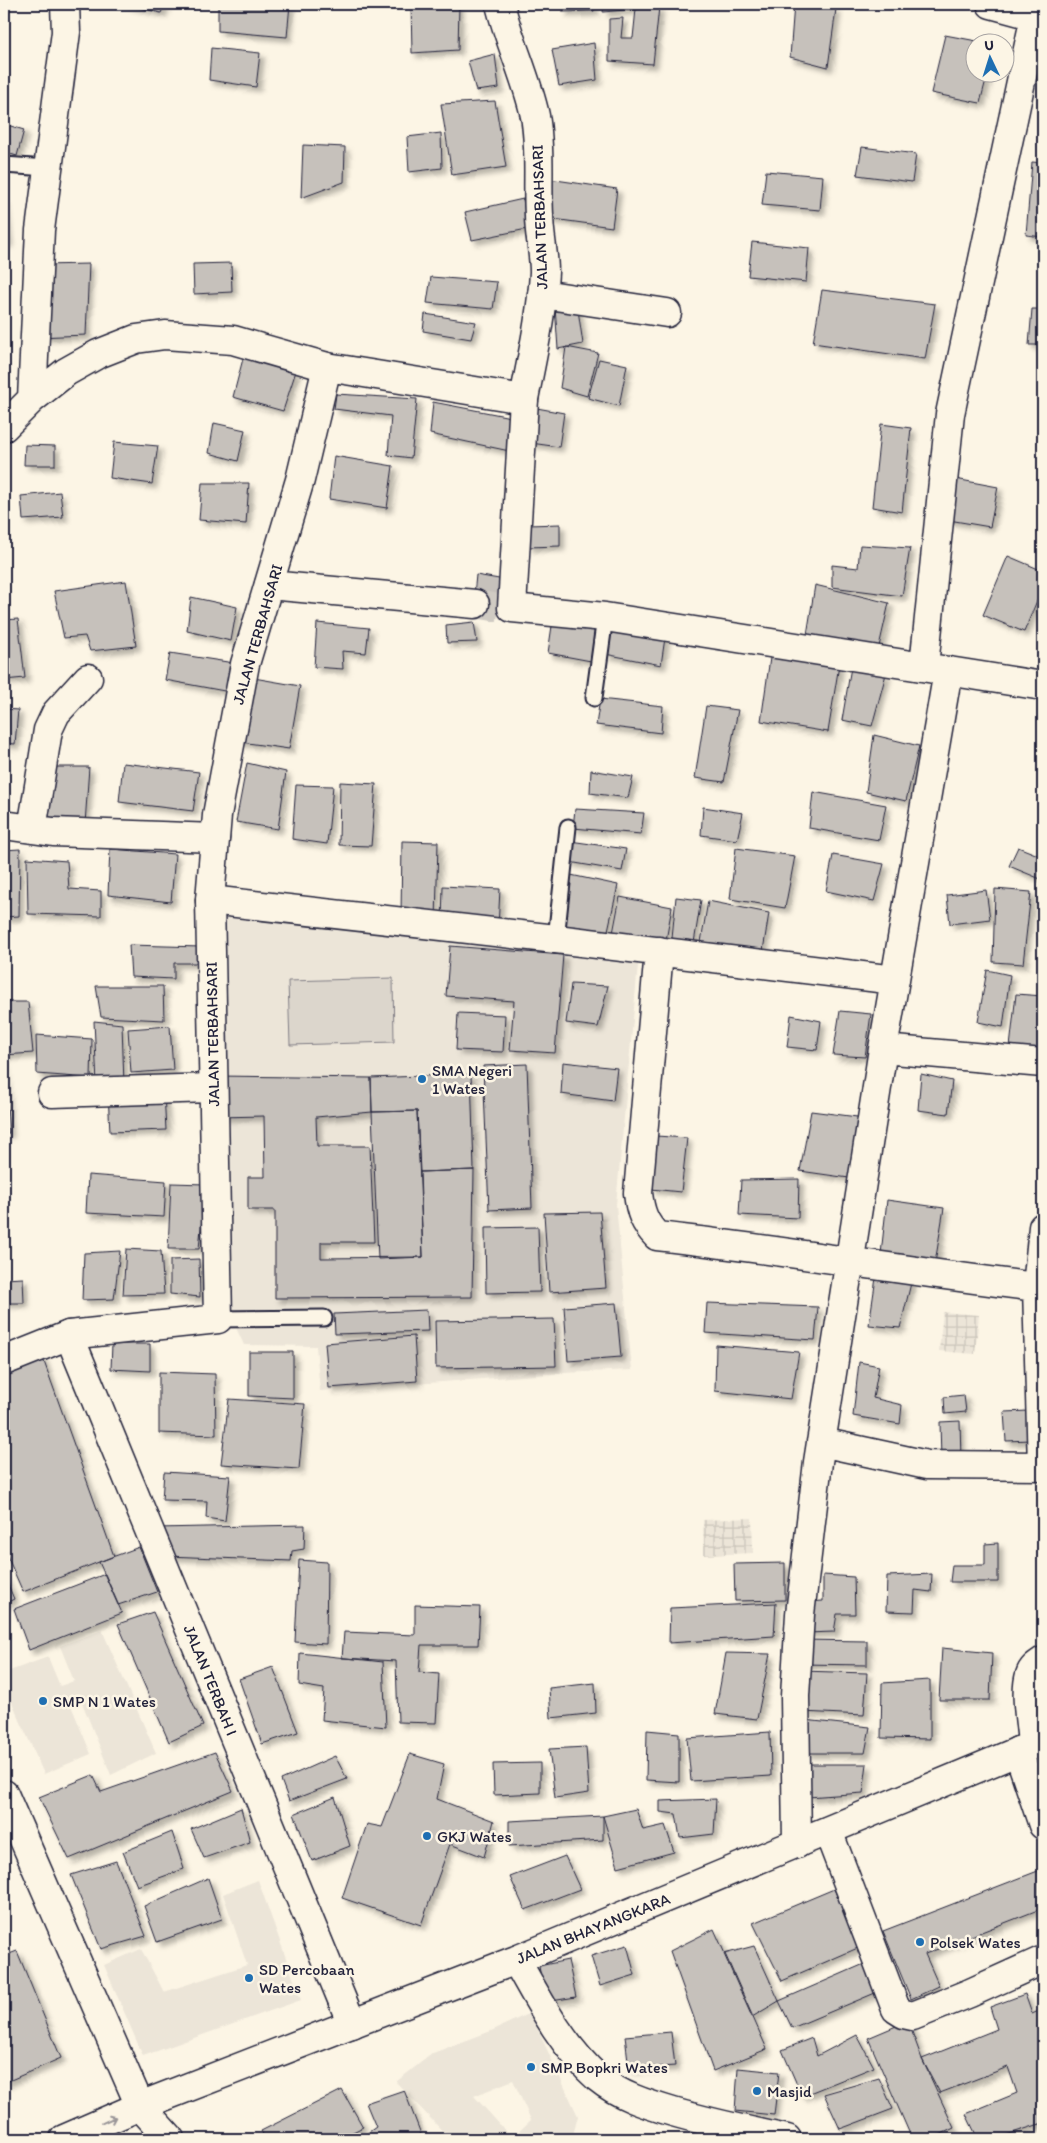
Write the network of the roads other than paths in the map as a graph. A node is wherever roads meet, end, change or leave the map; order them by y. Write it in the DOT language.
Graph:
graph roads {
  1 [pos="65,4"];
  2 [pos="500,4"];
  3 [pos="991,4"];
  4 [pos="1039,17"];
  5 [pos="4,165"];
  6 [pos="47,168"];
  7 [pos="542,294"];
  8 [pos="667,313"];
  9 [pos="327,367"];
  10 [pos="32,399"];
  11 [pos="524,399"];
  12 [pos="4,427"];
  13 [pos="269,585"];
  14 [pos="495,607"];
  15 [pos="606,617"];
  16 [pos="936,668"];
  17 [pos="88,678"];
  18 [pos="1043,686"];
  19 [pos="594,698"];
  20 [pos="4,825"];
  21 [pos="568,827"];
  22 [pos="32,829"];
  23 [pos="215,838"];
  24 [pos="210,900"];
  25 [pos="556,939"];
  26 [pos="659,951"];
  27 [pos="895,980"];
  28 [pos="883,1049"];
  29 [pos="1043,1063"];
  30 [pos="212,1088"];
  31 [pos="52,1093"];
  32 [pos="1043,1227"];
  33 [pos="849,1263"];
  34 [pos="1037,1287"];
  35 [pos="324,1318"];
  36 [pos="218,1319"];
  37 [pos="69,1335"];
  38 [pos="4,1361"];
  39 [pos="821,1442"];
  40 [pos="1043,1466"];
  41 [pos="1043,1661"];
  42 [pos="1031,1746"];
  43 [pos="4,1794"];
  44 [pos="1043,1825"];
  45 [pos="828,1831"];
  46 [pos="797,1844"];
  47 [pos="516,1960"];
  48 [pos="1043,1960"];
  49 [pos="352,2024"];
  50 [pos="140,2106"];
  51 [pos="64,2139"];
  52 [pos="170,2139"];
  53 [pos="788,2139"];
  1 -- 6 [label="street"];
  2 -- 7 [label="street, JALAN TERBAHSARI"];
  3 -- 4 [label="street"];
  4 -- 16 [label="street"];
  5 -- 6 [label="lane"];
  6 -- 10 [label="street"];
  7 -- 8 [label="street"];
  7 -- 11 [label="street, JALAN TERBAHSARI"];
  9 -- 10 [label="street"];
  9 -- 11 [label="street"];
  9 -- 13 [label="street, JALAN TERBAHSARI"];
  10 -- 12 [label="street"];
  11 -- 14 [label="street, JALAN TERBAHSARI"];
  13 -- 14 [label="street"];
  13 -- 23 [label="street, JALAN TERBAHSARI"];
  14 -- 15 [label="street"];
  15 -- 16 [label="street"];
  15 -- 19 [label="lane"];
  16 -- 18 [label="street"];
  16 -- 27 [label="street"];
  17 -- 22 [label="street"];
  20 -- 22 [label="street"];
  21 -- 25 [label="lane"];
  22 -- 23 [label="street"];
  23 -- 24 [label="street, JALAN TERBAHSARI"];
  24 -- 25 [label="street"];
  24 -- 30 [label="street, JALAN TERBAHSARI"];
  25 -- 26 [label="street"];
  26 -- 27 [label="street"];
  26 -- 33 [label="street"];
  27 -- 28 [label="street"];
  28 -- 29 [label="street"];
  28 -- 33 [label="street"];
  30 -- 31 [label="street"];
  30 -- 36 [label="street, JALAN TERBAHSARI"];
  32 -- 34 [label="street"];
  33 -- 34 [label="street"];
  33 -- 39 [label="street"];
  34 -- 40 [label="street"];
  35 -- 36 [label="lane"];
  36 -- 37 [label="street"];
  37 -- 38 [label="street"];
  37 -- 49 [label="street, JALAN TERBAH I"];
  39 -- 40 [label="street"];
  39 -- 46 [label="street"];
  41 -- 42 [label="street"];
  42 -- 44 [label="street"];
  42 -- 45 [label="street, JALAN BHAYANGKARA"];
  43 -- 50 [label="street"];
  45 -- 46 [label="street, JALAN BHAYANGKARA"];
  45 -- 48 [label="street"];
  46 -- 47 [label="street, JALAN BHAYANGKARA"];
  47 -- 49 [label="street, JALAN BHAYANGKARA"];
  47 -- 53 [label="street"];
  49 -- 50 [label="street, JALAN BHAYANGKARA"];
  51 -- 50 [label="street, JALAN BHAYANGKARA, one-way"];
  50 -- 52 [label="street"];
}
